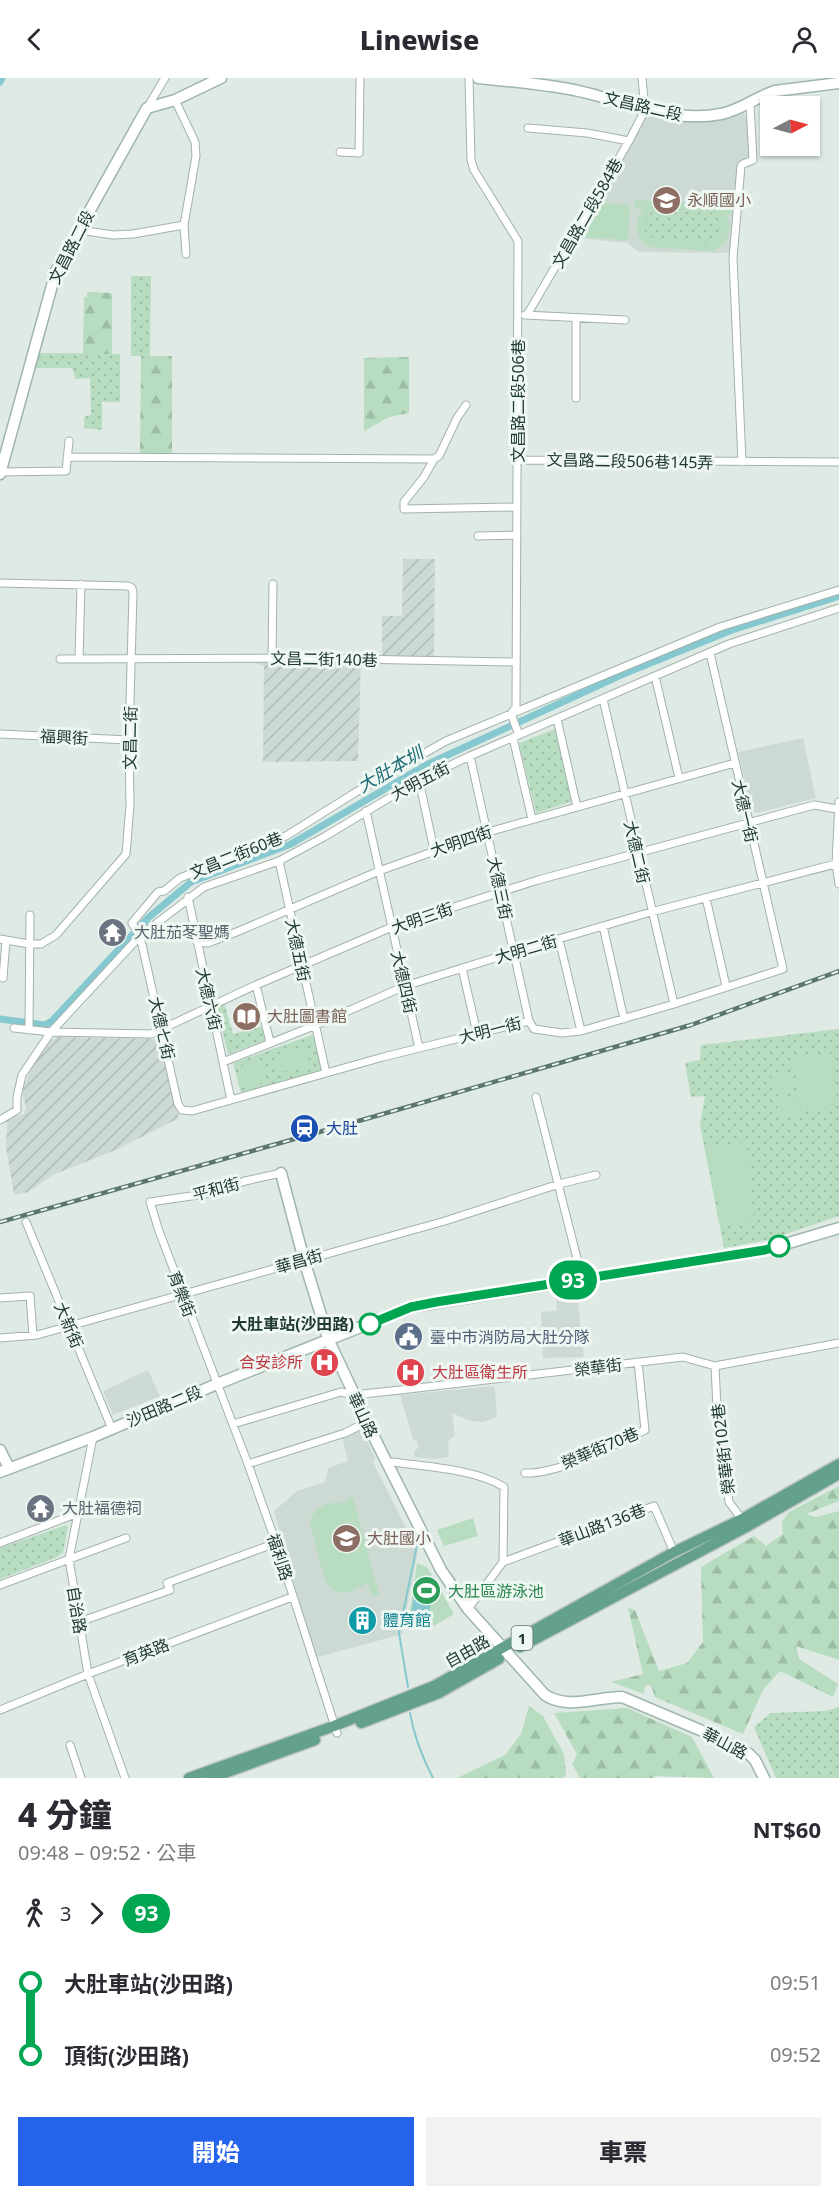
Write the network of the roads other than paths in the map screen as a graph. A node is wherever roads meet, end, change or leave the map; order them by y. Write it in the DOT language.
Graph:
graph roads {
  1 [pos="165,78"];
  2 [pos="221,78"];
  3 [pos="360,78"];
  4 [pos="470,78"];
  5 [pos="478,78"];
  6 [pos="642,78"];
  7 [pos="839,83"];
  8 [pos="175,100"];
  9 [pos="750,105"];
  10 [pos="147,108"];
  11 [pos="645,110"];
  12 [pos="528,128"];
  13 [pos="629,141"];
  14 [pos="340,152"];
  15 [pos="184,225"];
  16 [pos="79,230"];
  17 [pos="186,254"];
  18 [pos="518,315"];
  19 [pos="527,315"];
  20 [pos="576,319"];
  21 [pos="625,320"];
  22 [pos="576,398"];
  23 [pos="466,405"];
  24 [pos="69,441"];
  25 [pos="67,457"];
  26 [pos="434,459"];
  27 [pos="518,460"];
  28 [pos="742,462"];
  29 [pos="839,462"];
  30 [pos="0,473"];
  31 [pos="517,507"];
  32 [pos="517,535"];
  33 [pos="478,536"];
  34 [pos="0,583"];
  35 [pos="81,584"];
  36 [pos="273,584"];
  37 [pos="839,590"];
  38 [pos="839,608"];
  39 [pos="710,653"];
  40 [pos="272,657"];
  41 [pos="60,659"];
  42 [pos="79,659"];
  43 [pos="131,659"];
  44 [pos="516,662"];
  45 [pos="655,676"];
  46 [pos="603,699"];
  47 [pos="511,714"];
  48 [pos="556,719"];
  49 [pos="0,734"];
  50 [pos="516,736"];
  51 [pos="129,740"];
  52 [pos="470,756"];
  53 [pos="735,763"];
  54 [pos="679,778"];
  55 [pos="419,780"];
  56 [pos="624,794"];
  57 [pos="838,805"];
  58 [pos="577,807"];
  59 [pos="366,811"];
  60 [pos="532,819"];
  61 [pos="748,824"];
  62 [pos="488,831"];
  63 [pos="434,850"];
  64 [pos="638,852"];
  65 [pos="279,861"];
  66 [pos="837,863"];
  67 [pos="379,871"];
  68 [pos="762,883"];
  69 [pos="839,884"];
  70 [pos="501,891"];
  71 [pos="188,897"];
  72 [pos="706,898"];
  73 [pos="290,910"];
  74 [pos="651,912"];
  75 [pos="30,915"];
  76 [pos="132,923"];
  77 [pos="603,926"];
  78 [pos="392,927"];
  79 [pos="140,936"];
  80 [pos="559,939"];
  81 [pos="3,940"];
  82 [pos="197,942"];
  83 [pos="29,944"];
  84 [pos="514,952"];
  85 [pos="301,965"];
  86 [pos="462,968"];
  87 [pos="783,969"];
  88 [pos="3,978"];
  89 [pos="256,985"];
  90 [pos="726,986"];
  91 [pos="405,987"];
  92 [pos="674,1004"];
  93 [pos="211,1005"];
  94 [pos="624,1018"];
  95 [pos="529,1021"];
  96 [pos="316,1025"];
  97 [pos="14,1028"];
  98 [pos="162,1029"];
  99 [pos="29,1030"];
  100 [pos="581,1031"];
  101 [pos="51,1032"];
  102 [pos="477,1033"];
  103 [pos="270,1042"];
  104 [pos="419,1048"];
  105 [pos="223,1062"];
  106 [pos="326,1073"];
  107 [pos="536,1097"];
  108 [pos="231,1100"];
  109 [pos="192,1110"];
  110 [pos="0,1120"];
  111 [pos="281,1173"];
  112 [pos="596,1175"];
  113 [pos="559,1184"];
  114 [pos="150,1202"];
  115 [pos="26,1222"];
  116 [pos="839,1228"];
  117 [pos="303,1260"];
  118 [pos="582,1278"];
  119 [pos="182,1294"];
  120 [pos="0,1298"];
  121 [pos="69,1325"];
  122 [pos="33,1335"];
  123 [pos="0,1338"];
  124 [pos="329,1341"];
  125 [pos="839,1342"];
  126 [pos="638,1362"];
  127 [pos="715,1366"];
  128 [pos="217,1384"];
  129 [pos="354,1395"];
  130 [pos="367,1422"];
  131 [pos="233,1424"];
  132 [pos="112,1429"];
  133 [pos="93,1437"];
  134 [pos="0,1450"];
  135 [pos="393,1462"];
  136 [pos="248,1464"];
  137 [pos="839,1464"];
  138 [pos="5,1470"];
  139 [pos="525,1473"];
  140 [pos="839,1474"];
  141 [pos="78,1513"];
  142 [pos="745,1522"];
  143 [pos="126,1538"];
  144 [pos="0,1543"];
  145 [pos="276,1543"];
  146 [pos="674,1552"];
  147 [pos="69,1559"];
  148 [pos="503,1562"];
  149 [pos="0,1585"];
  150 [pos="292,1597"];
  151 [pos="468,1609"];
  152 [pos="79,1622"];
  153 [pos="506,1651"];
  154 [pos="88,1674"];
  155 [pos="0,1710"];
  156 [pos="335,1729"];
  157 [pos="70,1745"];
  158 [pos="81,1778"];
  159 [pos="125,1778"];
  160 [pos="189,1778"];
  161 [pos="211,1778"];
  162 [pos="764,1778"];
  1 -- 10 [label="street"];
  2 -- 8 [label="street"];
  3 -- 14 [label="street"];
  4 -- 18 [label="street, 文昌路二段506巷"];
  5 -- 11 [label="street, 文昌路二段"];
  6 -- 11 [label="street"];
  7 -- 9 [label="street, 文昌路二段"];
  8 -- 10 [label="street"];
  8 -- 15 [label="street"];
  9 -- 11 [label="street, 文昌路二段"];
  9 -- 28 [label="street"];
  10 -- 16 [label="street, 文昌路二段"];
  11 -- 13 [label="street, 文昌路二段584巷"];
  12 -- 13 [label="street"];
  13 -- 19 [label="street, 文昌路二段584巷"];
  15 -- 16 [label="street"];
  15 -- 17 [label="street"];
  16 -- 30 [label="street, 文昌路二段"];
  18 -- 19 [label="street"];
  18 -- 27 [label="street, 文昌路二段506巷"];
  19 -- 20 [label="street"];
  20 -- 21 [label="street"];
  20 -- 22 [label="street"];
  23 -- 26 [label="street"];
  24 -- 25 [label="street"];
  25 -- 26 [label="street"];
  25 -- 30 [label="street"];
  26 -- 31 [label="street"];
  27 -- 28 [label="street, 文昌路二段506巷145弄"];
  27 -- 31 [label="street, 文昌路二段506巷"];
  28 -- 29 [label="street, 文昌路二段506巷145弄"];
  31 -- 32 [label="street, 文昌路二段506巷"];
  32 -- 33 [label="street"];
  32 -- 44 [label="street, 文昌路二段506巷"];
  34 -- 35 [label="street, 文昌二街"];
  35 -- 42 [label="street"];
  35 -- 43 [label="street, 文昌二街"];
  36 -- 40 [label="street"];
  37 -- 47 [label="street, 文昌二街60巷"];
  38 -- 39 [label="street, 大明五街"];
  39 -- 45 [label="street, 大明五街"];
  39 -- 53 [label="street, 大德一街"];
  40 -- 43 [label="street, 文昌二街140巷"];
  40 -- 44 [label="street, 文昌二街140巷"];
  41 -- 42 [label="street, 文昌二街140巷"];
  42 -- 43 [label="street, 文昌二街140巷"];
  43 -- 51 [label="street, 文昌二街"];
  44 -- 47 [label="street, 文昌路二段506巷"];
  45 -- 46 [label="street, 大明五街"];
  45 -- 54 [label="street"];
  46 -- 48 [label="street, 大明五街"];
  46 -- 56 [label="street, 大德二街"];
  47 -- 50 [label="street"];
  47 -- 76 [label="street, 文昌二街60巷"];
  48 -- 50 [label="street, 大明五街"];
  48 -- 58 [label="street"];
  49 -- 51 [label="street, 福興街"];
  50 -- 52 [label="street, 大明五街"];
  50 -- 60 [label="street"];
  51 -- 83 [label="street, 文昌二街"];
  52 -- 55 [label="street, 大明五街"];
  52 -- 62 [label="street, 大德三街"];
  53 -- 54 [label="street, 大明四街"];
  53 -- 61 [label="street, 大德一街"];
  54 -- 56 [label="street, 大明四街"];
  55 -- 59 [label="street, 大明五街"];
  55 -- 63 [label="street"];
  56 -- 58 [label="street, 大明四街"];
  56 -- 64 [label="street, 大德二街"];
  57 -- 61 [label="street, 大明三街"];
  57 -- 66 [label="street"];
  58 -- 60 [label="street, 大明四街"];
  59 -- 65 [label="street, 大明五街"];
  59 -- 67 [label="street, 大德四街"];
  60 -- 62 [label="street, 大明四街"];
  61 -- 64 [label="street, 大明三街"];
  61 -- 68 [label="street, 大德一街"];
  62 -- 63 [label="street, 大明四街"];
  62 -- 70 [label="street, 大德三街"];
  63 -- 67 [label="street, 大明四街"];
  64 -- 70 [label="street, 大明三街"];
  64 -- 74 [label="street, 大德二街"];
  65 -- 71 [label="street, 大明五街"];
  65 -- 73 [label="street, 大德五街"];
  66 -- 68 [label="street, 大明二街"];
  66 -- 69 [label="street"];
  67 -- 73 [label="street, 大明四街"];
  67 -- 78 [label="street, 大德四街"];
  68 -- 72 [label="street, 大明二街"];
  68 -- 87 [label="street, 大德一街"];
  70 -- 78 [label="street, 大明三街"];
  70 -- 84 [label="street, 大德三街"];
  71 -- 79 [label="street, 大明五街"];
  71 -- 82 [label="street, 大德六街"];
  72 -- 74 [label="street, 大明二街"];
  72 -- 90 [label="street"];
  73 -- 82 [label="street, 大明四街"];
  73 -- 85 [label="street, 大德五街"];
  74 -- 77 [label="street, 大明二街"];
  74 -- 92 [label="street, 大德二街"];
  75 -- 83 [label="street"];
  76 -- 79 [label="street, 大德七街"];
  77 -- 80 [label="street, 大明二街"];
  77 -- 94 [label="street"];
  78 -- 85 [label="street, 大明三街"];
  78 -- 91 [label="street, 大德四街"];
  79 -- 98 [label="street, 大德七街"];
  79 -- 101 [label="street, 大明五街"];
  80 -- 84 [label="street, 大明二街"];
  80 -- 100 [label="street"];
  81 -- 83 [label="street, 文昌二街"];
  81 -- 88 [label="street"];
  82 -- 93 [label="street, 大德六街"];
  83 -- 99 [label="street"];
  84 -- 86 [label="street, 大明二街"];
  84 -- 95 [label="street, 大德三街"];
  85 -- 89 [label="street, 大明三街"];
  85 -- 96 [label="street, 大德五街"];
  86 -- 91 [label="street, 大明二街"];
  86 -- 102 [label="street"];
  87 -- 90 [label="street, 大明一街"];
  89 -- 93 [label="street, 大明三街"];
  89 -- 103 [label="street"];
  90 -- 92 [label="street, 大明一街"];
  91 -- 96 [label="street, 大明二街"];
  91 -- 104 [label="street, 大德四街"];
  92 -- 94 [label="street, 大明一街"];
  93 -- 98 [label="street, 大明三街"];
  93 -- 105 [label="street, 大德六街"];
  94 -- 100 [label="street, 大明一街"];
  95 -- 100 [label="street, 大明一街"];
  95 -- 102 [label="street, 大明一街"];
  96 -- 103 [label="street, 大明二街"];
  96 -- 106 [label="street, 大德五街"];
  97 -- 99 [label="street, 大明三街"];
  98 -- 101 [label="street, 大明三街"];
  98 -- 109 [label="street, 大德七街"];
  99 -- 101 [label="street, 大明三街"];
  101 -- 110 [label="street, 大明五街"];
  102 -- 104 [label="street, 大明一街"];
  103 -- 105 [label="street, 大明二街"];
  104 -- 106 [label="street, 大明一街"];
  105 -- 108 [label="street, 大德六街"];
  106 -- 108 [label="street, 大明一街"];
  107 -- 113 [label="street"];
  108 -- 109 [label="street, 大明一街"];
  111 -- 114 [label="street, 平和街"];
  111 -- 117 [label="street, 華山路"];
  112 -- 113 [label="street, 華昌街"];
  113 -- 117 [label="street, 華昌街"];
  113 -- 118 [label="street"];
  114 -- 119 [label="street, 育樂街"];
  115 -- 121 [label="street, 大新街"];
  116 -- 118 [label="street, 沙田路二段"];
  117 -- 119 [label="street, 華昌街"];
  117 -- 124 [label="street, 華山路"];
  118 -- 124 [label="street, 沙田路二段"];
  119 -- 121 [label="street, 華昌街"];
  119 -- 128 [label="street, 育樂街"];
  120 -- 122 [label="street"];
  121 -- 122 [label="street, 華昌街"];
  121 -- 132 [label="street, 大新街"];
  122 -- 123 [label="street, 華昌街"];
  124 -- 128 [label="street, 沙田路二段"];
  124 -- 129 [label="street, 華山路"];
  125 -- 127 [label="street, 榮華街"];
  126 -- 127 [label="street, 榮華街"];
  126 -- 129 [label="street, 榮華街"];
  126 -- 139 [label="street, 榮華街70巷"];
  127 -- 142 [label="street, 榮華街102巷"];
  128 -- 131 [label="street, 福利路"];
  128 -- 132 [label="street, 沙田路二段"];
  129 -- 130 [label="street, 華山路"];
  129 -- 131 [label="street, 榮華街"];
  130 -- 136 [label="street"];
  130 -- 151 [label="street, 華山路"];
  131 -- 136 [label="street, 福利路"];
  132 -- 133 [label="street, 沙田路二段"];
  133 -- 138 [label="street, 沙田路二段"];
  133 -- 141 [label="street, 自治路"];
  134 -- 138 [label="street"];
  135 -- 148 [label="street"];
  136 -- 145 [label="street, 福利路"];
  137 -- 142 [label="main road, 自由路 / 1"];
  140 -- 142 [label="main road, 自由路 / 1"];
  141 -- 144 [label="street"];
  141 -- 147 [label="street, 自治路"];
  142 -- 146 [label="main road, 自由路 / 1"];
  142 -- 153 [label="main road, 自由路 / 1"];
  143 -- 147 [label="street"];
  145 -- 150 [label="street, 福利路"];
  145 -- 152 [label="street"];
  146 -- 148 [label="street, 華山路136巷"];
  146 -- 153 [label="main road, 自由路 / 1"];
  147 -- 149 [label="street"];
  147 -- 152 [label="street, 自治路"];
  148 -- 151 [label="street"];
  150 -- 154 [label="street, 育英路"];
  150 -- 156 [label="street, 福利路"];
  151 -- 153 [label="street, 華山路"];
  152 -- 154 [label="street, 自治路"];
  153 -- 156 [label="main road, 自由路 / 1"];
  153 -- 162 [label="street, 華山路"];
  154 -- 155 [label="street, 育英路"];
  154 -- 159 [label="street, 自治路"];
  156 -- 160 [label="main road, 自由路 / 1"];
  156 -- 161 [label="main road, 自由路 / 1"];
  157 -- 158 [label="street"];
}
